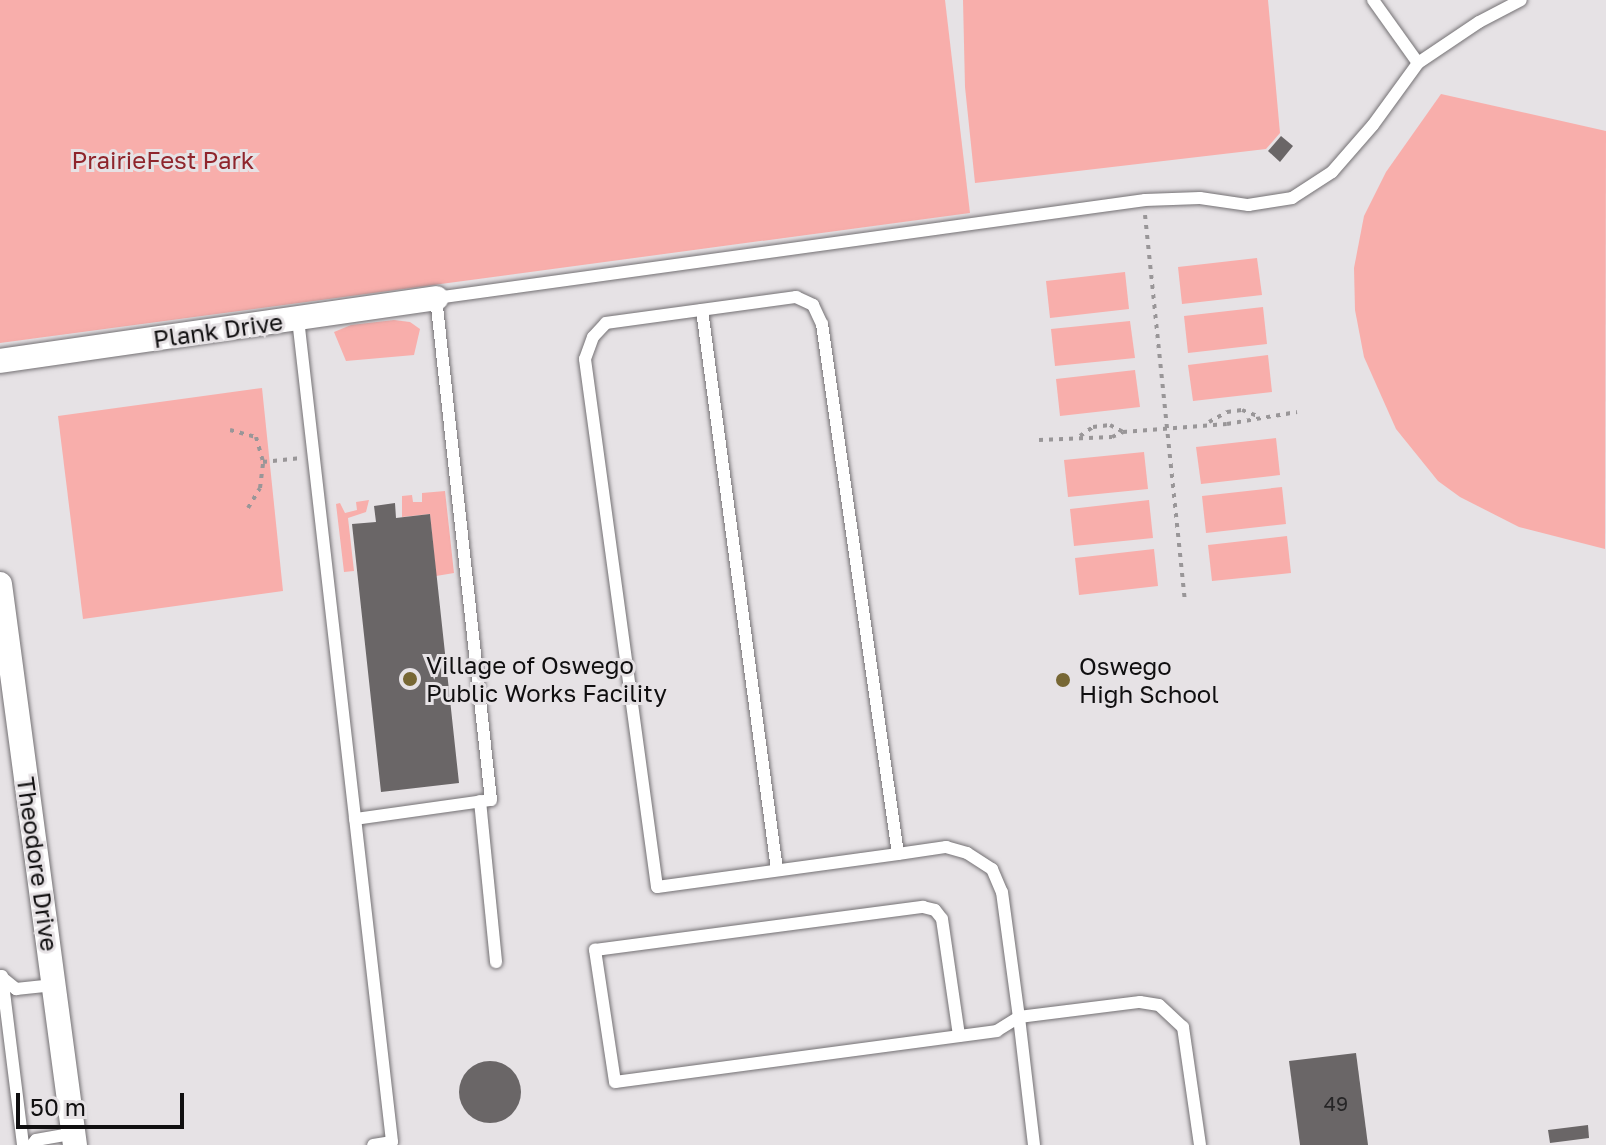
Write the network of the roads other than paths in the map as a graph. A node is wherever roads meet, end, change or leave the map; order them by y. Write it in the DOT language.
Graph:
graph roads {
  1 [pos="1373,0"];
  2 [pos="1521,0"];
  3 [pos="1418,63"];
  4 [pos="436,298"];
  5 [pos="702,310"];
  6 [pos="298,319"];
  7 [pos="0,361"];
  8 [pos="0,584"];
  9 [pos="4,651"];
  10 [pos="480,801"];
  11 [pos="355,819"];
  12 [pos="898,854"];
  13 [pos="777,870"];
  14 [pos="496,962"];
  15 [pos="1,976"];
  16 [pos="54,985"];
  17 [pos="1019,1017"];
  18 [pos="959,1036"];
  19 [pos="74,1139"];
  20 [pos="23,1145"];
  21 [pos="32,1145"];
  22 [pos="373,1145"];
  23 [pos="1034,1145"];
  24 [pos="1200,1145"];
  1 -- 3 [label="lane"];
  2 -- 3 [label="lane"];
  3 -- 4 [label="lane"];
  4 -- 6 [label="street, Plank Drive"];
  4 -- 10 [label="lane"];
  5 -- 12 [label="lane"];
  5 -- 13 [label="lane"];
  5 -- 13 [label="lane"];
  6 -- 7 [label="street, Plank Drive"];
  6 -- 11 [label="lane"];
  8 -- 9 [label="street, Theodore Drive"];
  9 -- 16 [label="street, Theodore Drive"];
  10 -- 11 [label="lane"];
  10 -- 14 [label="lane"];
  11 -- 22 [label="lane"];
  12 -- 13 [label="lane"];
  12 -- 17 [label="lane"];
  15 -- 16 [label="lane"];
  15 -- 20 [label="lane"];
  16 -- 19 [label="street, Theodore Drive"];
  17 -- 18 [label="lane"];
  17 -- 23 [label="lane"];
  17 -- 24 [label="lane"];
  18 -- 18 [label="lane"];
  19 -- 21 [label="lane"];
}
